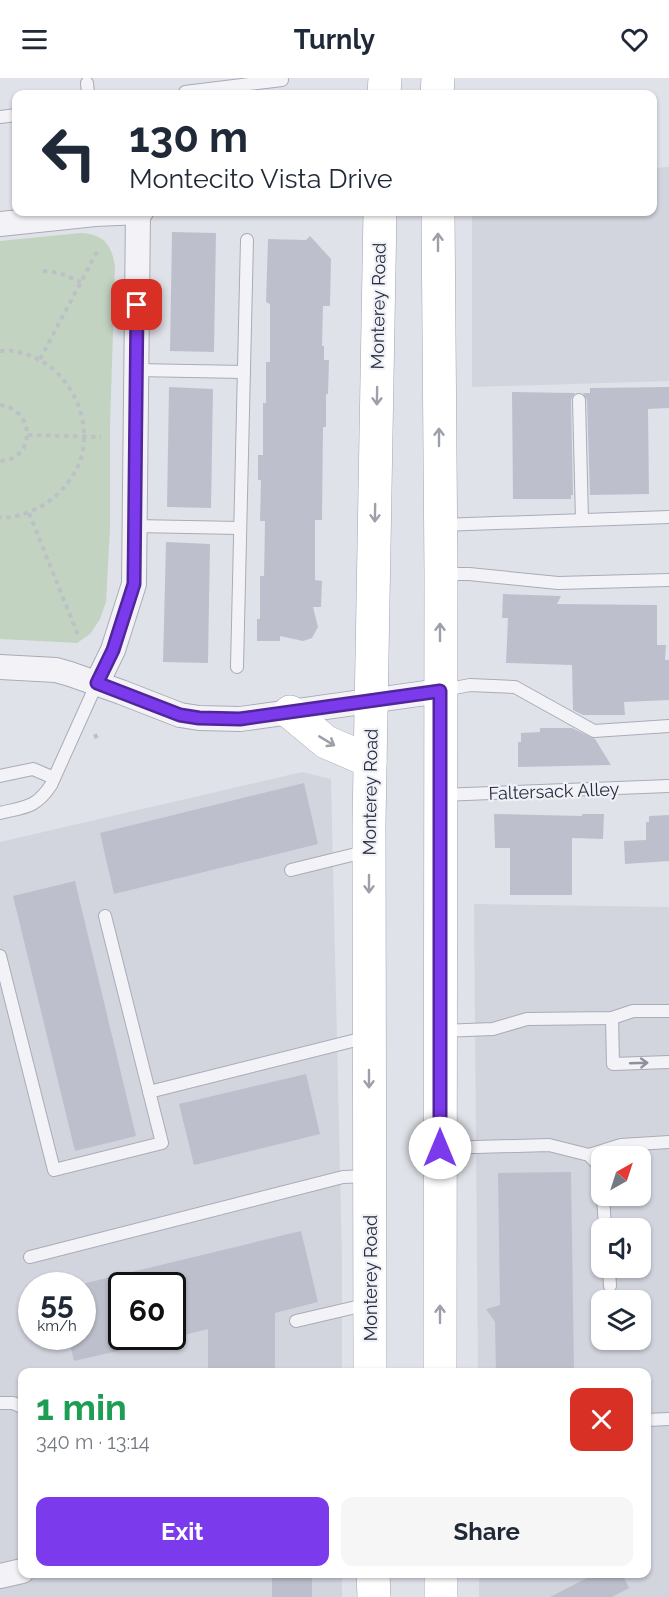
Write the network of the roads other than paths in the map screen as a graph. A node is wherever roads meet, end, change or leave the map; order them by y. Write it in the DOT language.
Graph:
graph roads {
  1 [pos="282,80"];
  2 [pos="201,90"];
  3 [pos="69,216"];
  4 [pos="139,216"];
  5 [pos="380,216"];
  6 [pos="438,216"];
  7 [pos="0,224"];
  8 [pos="247,240"];
  9 [pos="136,370"];
  10 [pos="244,372"];
  11 [pos="579,400"];
  12 [pos="669,517"];
  13 [pos="582,520"];
  14 [pos="440,525"];
  15 [pos="135,526"];
  16 [pos="240,528"];
  17 [pos="441,574"];
  18 [pos="669,580"];
  19 [pos="0,667"];
  20 [pos="237,667"];
  21 [pos="97,683"];
  22 [pos="440,691"];
  23 [pos="372,700"];
  24 [pos="290,712"];
  25 [pos="669,726"];
  26 [pos="370,761"];
  27 [pos="0,777"];
  28 [pos="54,778"];
  29 [pos="669,786"];
  30 [pos="440,795"];
  31 [pos="0,813"];
  32 [pos="369,850"];
  33 [pos="291,870"];
  34 [pos="105,916"];
  35 [pos="0,956"];
  36 [pos="669,1011"];
  37 [pos="612,1018"];
  38 [pos="440,1031"];
  39 [pos="369,1037"];
  40 [pos="669,1062"];
  41 [pos="149,1092"];
  42 [pos="669,1142"];
  43 [pos="440,1148"];
  44 [pos="589,1155"];
  45 [pos="369,1176"];
  46 [pos="30,1257"];
  47 [pos="610,1278"];
  48 [pos="610,1286"];
  49 [pos="370,1303"];
  50 [pos="296,1322"];
  51 [pos="370,1368"];
  52 [pos="440,1368"];
  53 [pos="0,1403"];
  54 [pos="18,1405"];
  55 [pos="669,1419"];
  56 [pos="651,1420"];
  57 [pos="18,1572"];
  58 [pos="0,1576"];
  59 [pos="374,1578"];
  60 [pos="441,1578"];
  61 [pos="374,1597"];
  62 [pos="441,1597"];
  1 -- 2 [label="lane"];
  3 -- 7 [label="street"];
  4 -- 9 [label="street"];
  5 -- 23 [label="main road, Monterey Road, one-way"];
  14 -- 6 [label="main road, one-way"];
  8 -- 10 [label="lane"];
  9 -- 10 [label="lane"];
  9 -- 15 [label="street"];
  10 -- 16 [label="lane"];
  11 -- 13 [label="lane"];
  12 -- 13 [label="lane"];
  13 -- 14 [label="lane"];
  14 -- 17 [label="main road"];
  15 -- 16 [label="lane"];
  15 -- 21 [label="street"];
  16 -- 20 [label="lane"];
  17 -- 18 [label="lane"];
  22 -- 17 [label="main road, one-way"];
  19 -- 21 [label="street"];
  21 -- 24 [label="street"];
  21 -- 28 [label="lane"];
  22 -- 23 [label="street"];
  22 -- 25 [label="lane"];
  22 -- 30 [label="main road"];
  23 -- 24 [label="street"];
  23 -- 26 [label="main road, Monterey Road"];
  24 -- 26 [label="main road, one-way"];
  26 -- 32 [label="main road, Monterey Road"];
  27 -- 28 [label="lane"];
  28 -- 31 [label="lane"];
  29 -- 30 [label="lane, Faltersack Alley"];
  30 -- 38 [label="main road"];
  32 -- 33 [label="lane"];
  32 -- 39 [label="main road, Monterey Road, one-way"];
  34 -- 41 [label="lane"];
  35 -- 41 [label="lane"];
  36 -- 37 [label="lane"];
  37 -- 38 [label="lane"];
  37 -- 40 [label="lane, one-way"];
  38 -- 43 [label="main road"];
  39 -- 41 [label="lane"];
  39 -- 45 [label="main road, Monterey Road, one-way"];
  42 -- 44 [label="lane"];
  43 -- 44 [label="lane"];
  52 -- 43 [label="main road, one-way"];
  45 -- 46 [label="lane"];
  45 -- 49 [label="main road, Monterey Road"];
  47 -- 48 [label="lane"];
  49 -- 50 [label="lane"];
  49 -- 51 [label="main road, Monterey Road"];
  53 -- 54 [label="lane"];
  55 -- 56 [label="lane"];
  57 -- 58 [label="street"];
  59 -- 61 [label="main road"];
  60 -- 62 [label="main road"];
}
